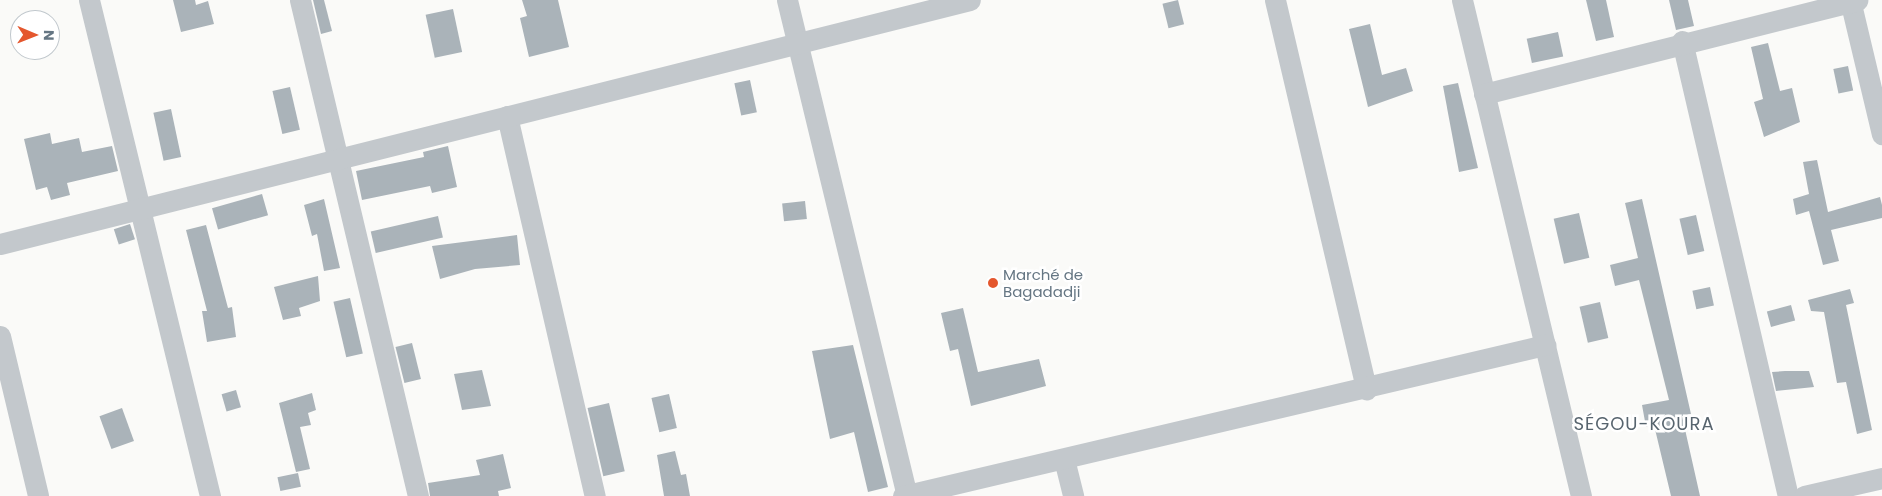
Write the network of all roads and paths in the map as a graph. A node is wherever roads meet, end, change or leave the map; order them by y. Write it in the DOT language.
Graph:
graph roads {
  1 [pos="89,0"];
  2 [pos="300,0"];
  3 [pos="787,0"];
  4 [pos="970,0"];
  5 [pos="1275,0"];
  6 [pos="1462,0"];
  7 [pos="1852,0"];
  8 [pos="1682,41"];
  9 [pos="798,43"];
  10 [pos="1484,94"];
  11 [pos="507,116"];
  12 [pos="1882,134"];
  13 [pos="336,159"];
  14 [pos="136,207"];
  15 [pos="0,244"];
  16 [pos="0,336"];
  17 [pos="1545,345"];
  18 [pos="1366,389"];
  19 [pos="1064,459"];
  20 [pos="1882,478"];
  21 [pos="38,496"];
  22 [pos="210,496"];
  23 [pos="418,496"];
  24 [pos="594,496"];
  25 [pos="905,496"];
  26 [pos="1073,496"];
  27 [pos="1581,496"];
  28 [pos="1788,496"];
  29 [pos="1804,496"];
  1 -- 14 [label="street"];
  2 -- 13 [label="street"];
  3 -- 9 [label="street"];
  4 -- 9 [label="street"];
  5 -- 18 [label="street"];
  6 -- 10 [label="street"];
  7 -- 8 [label="street"];
  7 -- 12 [label="street"];
  8 -- 10 [label="street"];
  8 -- 28 [label="street"];
  9 -- 11 [label="street"];
  9 -- 25 [label="street"];
  10 -- 17 [label="street"];
  11 -- 13 [label="street"];
  11 -- 24 [label="street"];
  13 -- 14 [label="street"];
  13 -- 23 [label="street"];
  14 -- 15 [label="street"];
  14 -- 22 [label="street"];
  16 -- 21 [label="street"];
  17 -- 18 [label="street"];
  17 -- 27 [label="street"];
  18 -- 19 [label="street"];
  19 -- 25 [label="street"];
  19 -- 26 [label="street"];
  20 -- 29 [label="street"];
}
